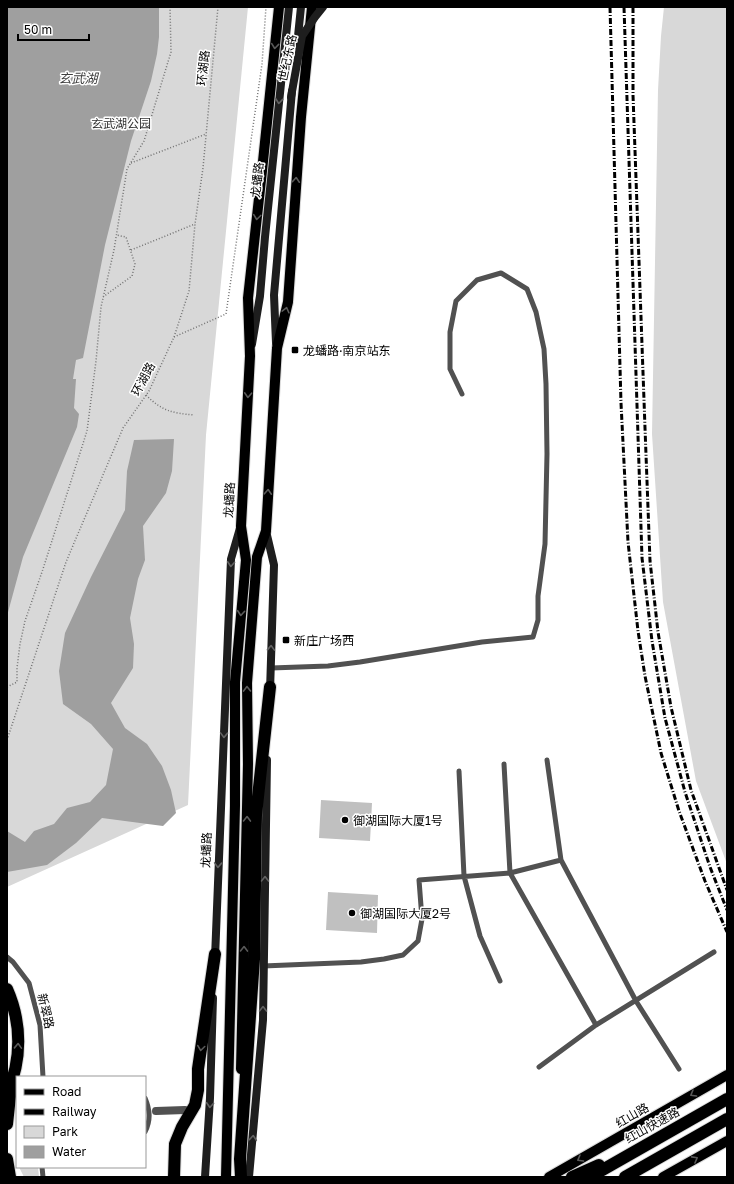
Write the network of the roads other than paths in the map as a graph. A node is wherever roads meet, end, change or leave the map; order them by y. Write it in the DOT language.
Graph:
graph roads {
  1 [pos="278,7"];
  2 [pos="289,7"];
  3 [pos="301,7"];
  4 [pos="312,7"];
  5 [pos="324,7"];
  6 [pos="291,97"];
  7 [pos="276,348"];
  8 [pos="250,356"];
  9 [pos="462,394"];
  10 [pos="241,526"];
  11 [pos="266,531"];
  12 [pos="271,668"];
  13 [pos="270,687"];
  14 [pos="547,760"];
  15 [pos="504,764"];
  16 [pos="459,771"];
  17 [pos="562,860"];
  18 [pos="510,873"];
  19 [pos="464,876"];
  20 [pos="714,952"];
  21 [pos="215,954"];
  22 [pos="7,957"];
  23 [pos="263,966"];
  24 [pos="500,981"];
  25 [pos="7,989"];
  26 [pos="636,1001"];
  27 [pos="596,1025"];
  28 [pos="539,1067"];
  29 [pos="678,1069"];
  30 [pos="727,1075"];
  31 [pos="44,1076"];
  32 [pos="9,1089"];
  33 [pos="727,1099"];
  34 [pos="146,1101"];
  35 [pos="13,1105"];
  36 [pos="185,1110"];
  37 [pos="156,1111"];
  38 [pos="727,1119"];
  39 [pos="7,1124"];
  40 [pos="146,1129"];
  41 [pos="727,1141"];
  42 [pos="642,1146"];
  43 [pos="7,1159"];
  44 [pos="649,1164"];
  45 [pos="10,1177"];
  46 [pos="174,1177"];
  47 [pos="205,1177"];
  48 [pos="226,1177"];
  49 [pos="240,1177"];
  50 [pos="249,1177"];
  51 [pos="549,1177"];
  52 [pos="572,1177"];
  53 [pos="590,1177"];
  54 [pos="625,1177"];
  55 [pos="629,1177"];
  56 [pos="663,1177"];
  1 -- 8 [label="main road, 龙蟠路, one-way"];
  2 -- 8 [label="street, 龙蟠路, one-way"];
  3 -- 6 [label="street, bridge"];
  7 -- 4 [label="main road, one-way"];
  5 -- 6 [label="street, 世纪东路, bridge"];
  6 -- 7 [label="street"];
  11 -- 7 [label="main road, one-way"];
  8 -- 10 [label="main road, 龙蟠路, one-way"];
  9 -- 12 [label="lane"];
  10 -- 21 [label="street, 龙蟠路, one-way"];
  10 -- 48 [label="main road, 龙蟠路, one-way"];
  12 -- 11 [label="street, one-way"];
  49 -- 11 [label="main road, one-way"];
  12 -- 13 [label="street"];
  23 -- 13 [label="street, one-way"];
  13 -- 49 [label="highway"];
  14 -- 17 [label="lane"];
  15 -- 18 [label="lane"];
  16 -- 19 [label="lane"];
  17 -- 18 [label="lane"];
  17 -- 26 [label="lane"];
  18 -- 19 [label="lane"];
  18 -- 27 [label="lane"];
  19 -- 23 [label="lane"];
  19 -- 24 [label="lane"];
  20 -- 26 [label="lane"];
  21 -- 46 [label="highway, one-way"];
  21 -- 47 [label="street, 龙蟠路, one-way"];
  22 -- 31 [label="lane, 新翠路"];
  50 -- 23 [label="street, one-way"];
  32 -- 25 [label="highway, one-way"];
  26 -- 27 [label="lane"];
  26 -- 29 [label="lane"];
  27 -- 28 [label="lane"];
  30 -- 51 [label="main road, 红山路, one-way"];
  32 -- 35 [label="highway"];
  33 -- 42 [label="highway, 红山快速路"];
  34 -- 40 [label="lane"];
  35 -- 39 [label="highway"];
  36 -- 37 [label="street"];
  38 -- 44 [label="highway"];
  56 -- 41 [label="main road, one-way"];
  42 -- 52 [label="highway"];
  42 -- 53 [label="highway, 红山快速路"];
  43 -- 45 [label="highway"];
  44 -- 54 [label="highway"];
  44 -- 55 [label="highway"];
}
